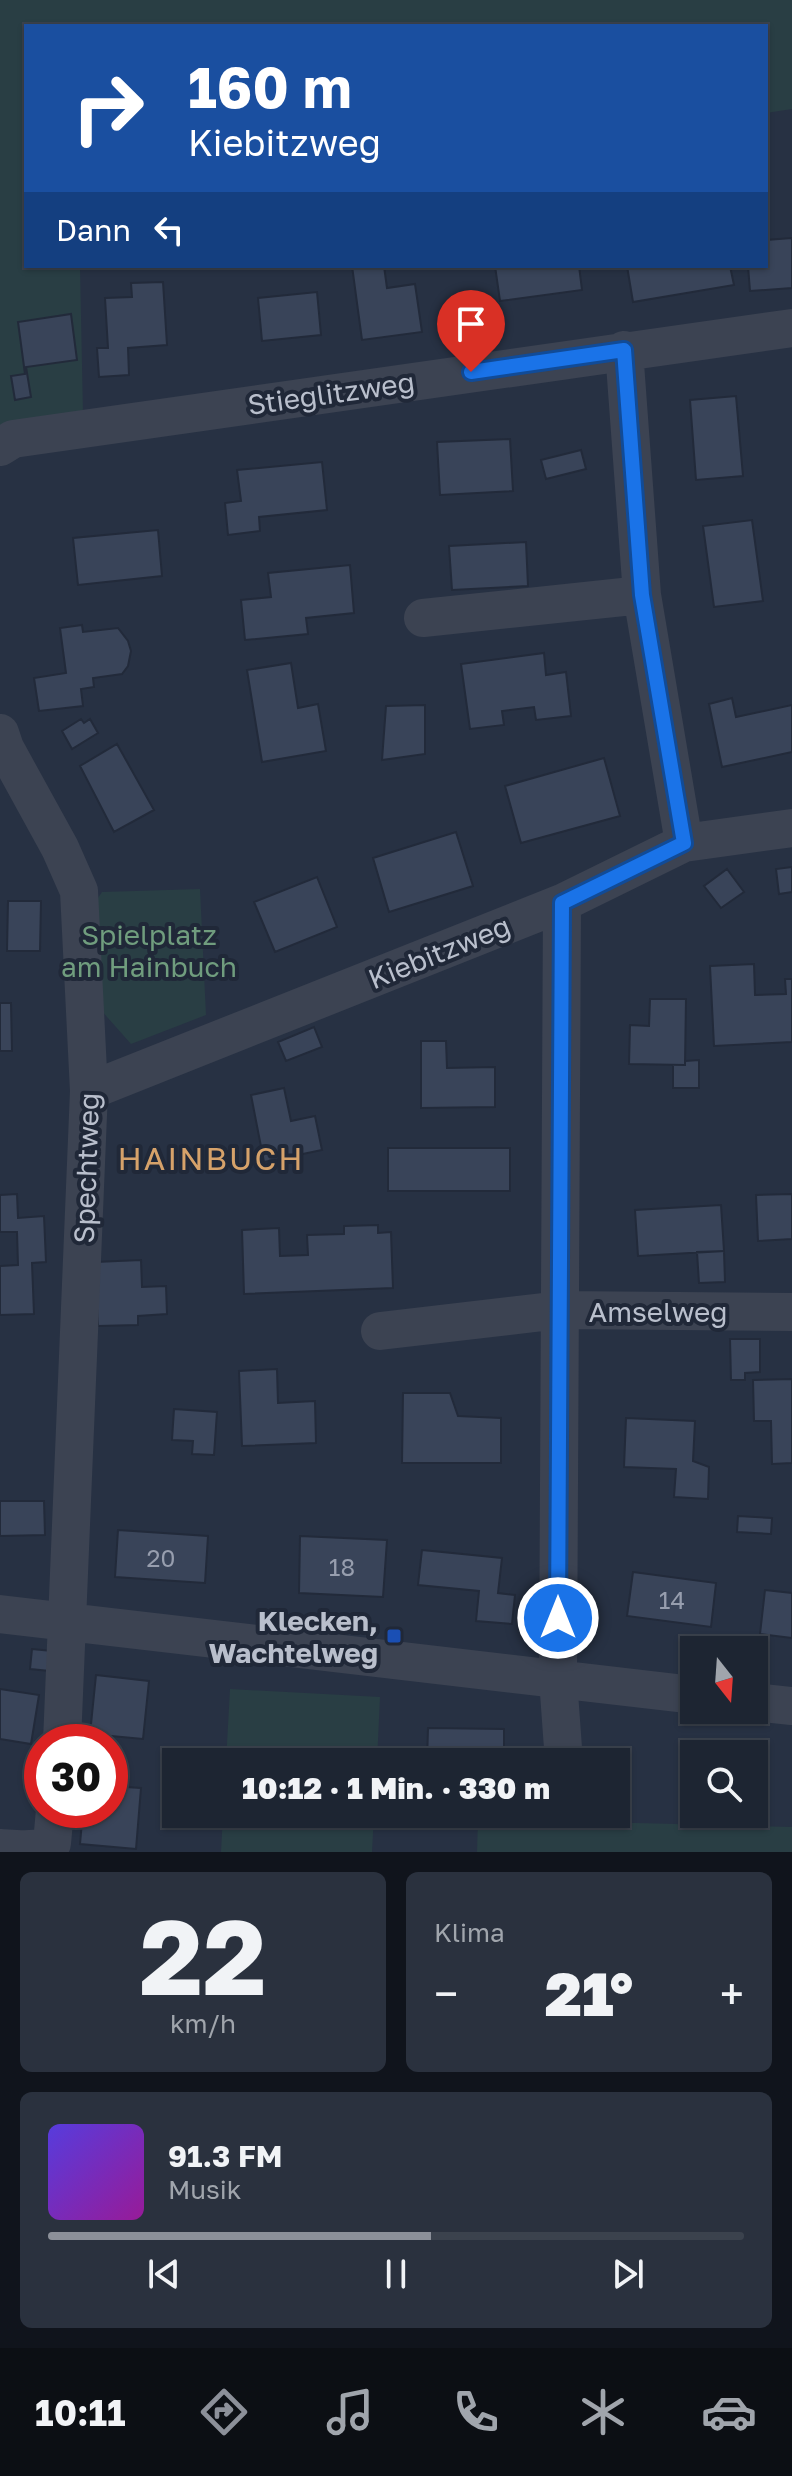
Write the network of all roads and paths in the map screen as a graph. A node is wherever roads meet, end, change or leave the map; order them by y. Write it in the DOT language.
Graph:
graph roads {
  1 [pos="792,328"];
  2 [pos="624,350"];
  3 [pos="7,443"];
  4 [pos="642,595"];
  5 [pos="423,618"];
  6 [pos="0,733"];
  7 [pos="792,828"];
  8 [pos="684,843"];
  9 [pos="562,903"];
  10 [pos="89,1091"];
  11 [pos="560,1310"];
  12 [pos="792,1312"];
  13 [pos="380,1331"];
  14 [pos="0,1614"];
  15 [pos="67,1622"];
  16 [pos="558,1679"];
  17 [pos="680,1693"];
  18 [pos="768,1703"];
  19 [pos="792,1706"];
  20 [pos="63,1724"];
  21 [pos="563,1748"];
  22 [pos="53,1828"];
  23 [pos="0,1848"];
  1 -- 2 [label="street, Stieglitzweg"];
  2 -- 3 [label="street, Stieglitzweg"];
  2 -- 4 [label="street"];
  4 -- 5 [label="street"];
  4 -- 8 [label="street"];
  6 -- 10 [label="street, Spechtweg"];
  7 -- 8 [label="street, Kiebitzweg"];
  8 -- 9 [label="street, Kiebitzweg"];
  9 -- 10 [label="street, Kiebitzweg"];
  9 -- 11 [label="street"];
  10 -- 15 [label="street, Spechtweg"];
  11 -- 12 [label="street, Amselweg"];
  11 -- 13 [label="street, Amselweg"];
  11 -- 16 [label="street"];
  14 -- 15 [label="street"];
  15 -- 16 [label="street"];
  15 -- 20 [label="street, Spechtweg"];
  16 -- 17 [label="street"];
  16 -- 21 [label="street"];
  18 -- 19 [label="street"];
  22 -- 23 [label="street"];
}
